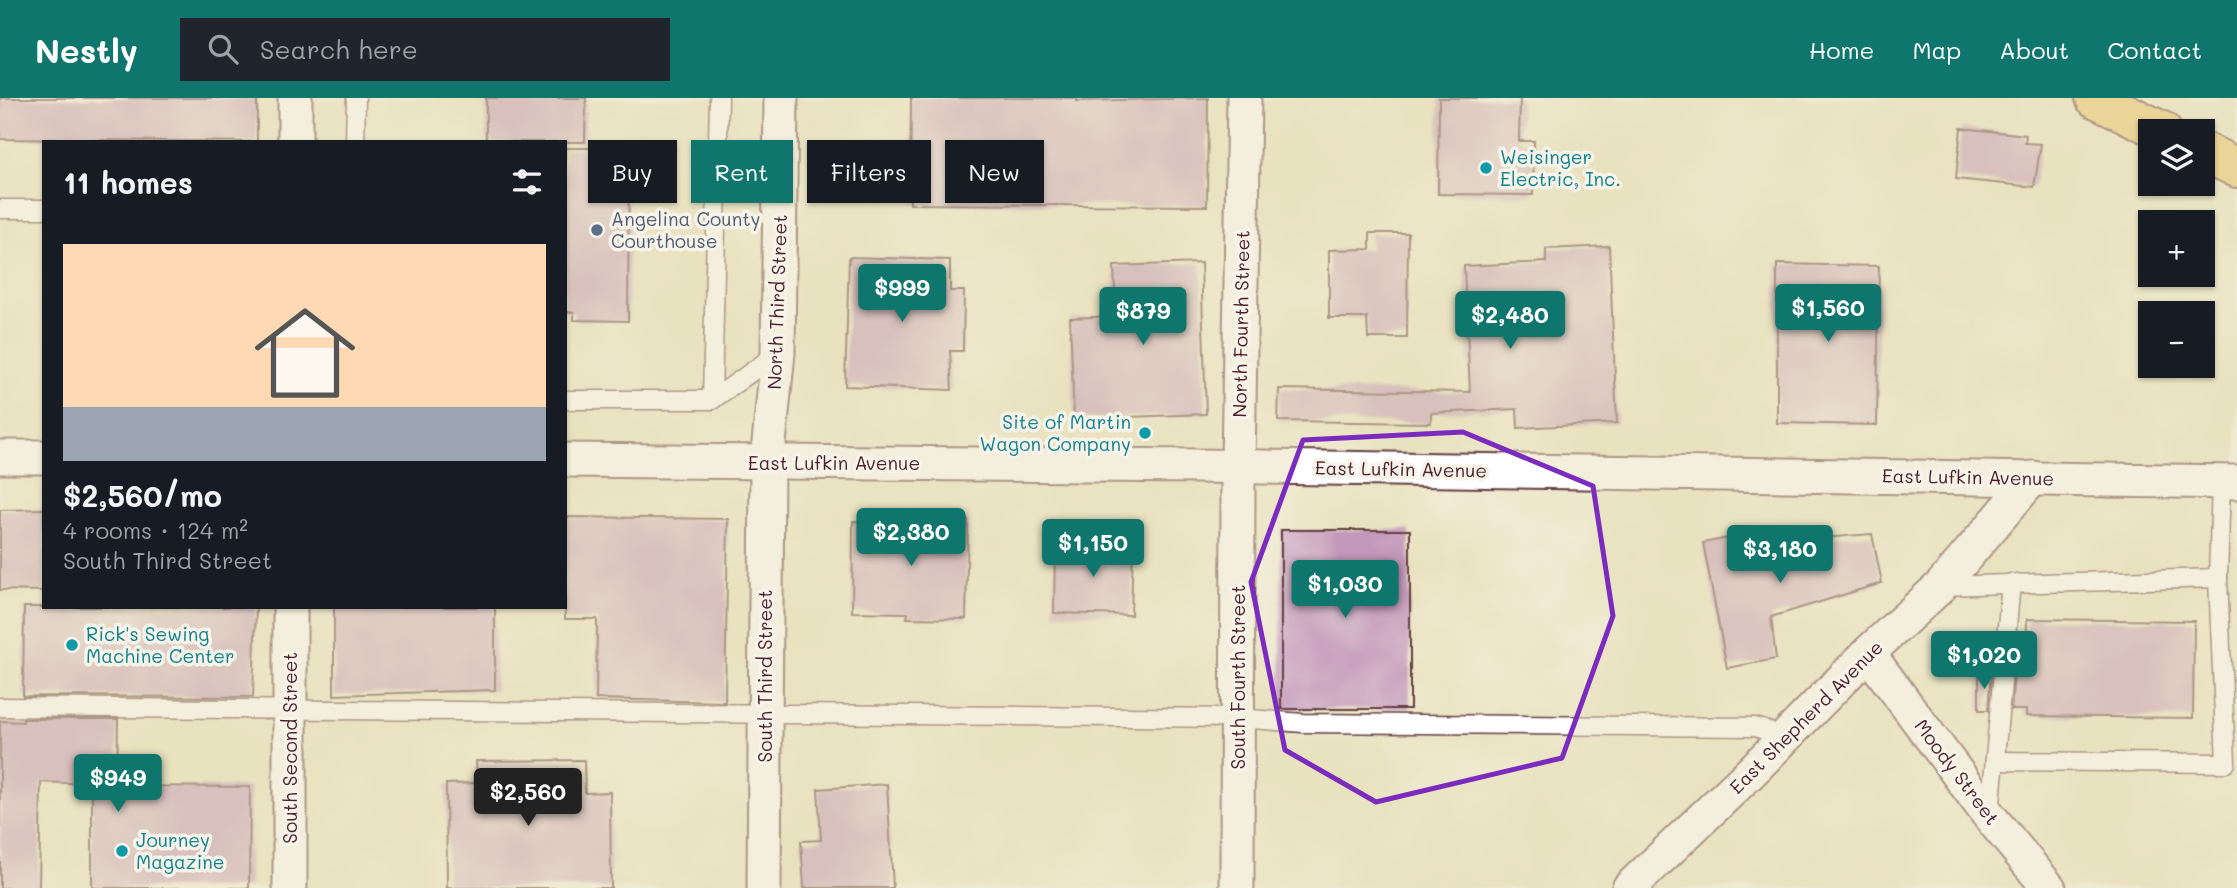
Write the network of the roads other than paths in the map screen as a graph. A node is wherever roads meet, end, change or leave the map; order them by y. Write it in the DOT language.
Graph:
graph roads {
  1 [pos="295,98"];
  2 [pos="356,98"];
  3 [pos="719,98"];
  4 [pos="780,98"];
  5 [pos="1244,98"];
  6 [pos="2095,98"];
  7 [pos="2138,119"];
  8 [pos="295,140"];
  9 [pos="355,140"];
  10 [pos="2215,157"];
  11 [pos="2237,168"];
  12 [pos="0,208"];
  13 [pos="42,209"];
  14 [pos="778,354"];
  15 [pos="567,400"];
  16 [pos="712,400"];
  17 [pos="0,457"];
  18 [pos="42,457"];
  19 [pos="567,460"];
  20 [pos="766,463"];
  21 [pos="1238,466"];
  22 [pos="2034,478"];
  23 [pos="2229,482"];
  24 [pos="2218,578"];
  25 [pos="2011,583"];
  26 [pos="1941,586"];
  27 [pos="290,609"];
  28 [pos="1868,653"];
  29 [pos="0,708"];
  30 [pos="290,710"];
  31 [pos="765,712"];
  32 [pos="1238,718"];
  33 [pos="1786,737"];
  34 [pos="1995,761"];
  35 [pos="1990,817"];
  36 [pos="290,888"];
  37 [pos="764,888"];
  38 [pos="1237,888"];
  39 [pos="1629,888"];
  40 [pos="2049,888"];
  1 -- 8 [label="street"];
  2 -- 9 [label="lane"];
  3 -- 16 [label="lane"];
  4 -- 14 [label="street, North Third Street"];
  5 -- 21 [label="street, North Fourth Street"];
  6 -- 7 [label="main road"];
  10 -- 11 [label="main road"];
  12 -- 13 [label="lane"];
  14 -- 16 [label="lane"];
  14 -- 20 [label="street, North Third Street"];
  15 -- 16 [label="lane"];
  17 -- 18 [label="street"];
  19 -- 20 [label="street, East Lufkin Avenue"];
  20 -- 21 [label="street, East Lufkin Avenue"];
  20 -- 31 [label="street, South Third Street"];
  21 -- 22 [label="street, East Lufkin Avenue"];
  21 -- 32 [label="street, South Fourth Street"];
  22 -- 23 [label="street, East Lufkin Avenue"];
  22 -- 26 [label="street, East Shepherd Avenue"];
  23 -- 24 [label="lane"];
  24 -- 25 [label="lane"];
  24 -- 34 [label="lane"];
  25 -- 26 [label="lane"];
  25 -- 34 [label="lane"];
  26 -- 28 [label="street, East Shepherd Avenue"];
  27 -- 30 [label="street, South Second Street"];
  28 -- 33 [label="street, East Shepherd Avenue"];
  28 -- 35 [label="street, Moody Street"];
  29 -- 30 [label="lane"];
  30 -- 31 [label="lane"];
  30 -- 36 [label="street, South Second Street"];
  31 -- 32 [label="lane"];
  31 -- 37 [label="street, South Third Street"];
  32 -- 33 [label="lane"];
  32 -- 38 [label="street, South Fourth Street"];
  33 -- 39 [label="street, East Shepherd Avenue"];
  34 -- 35 [label="lane"];
  35 -- 40 [label="street, Moody Street"];
}
